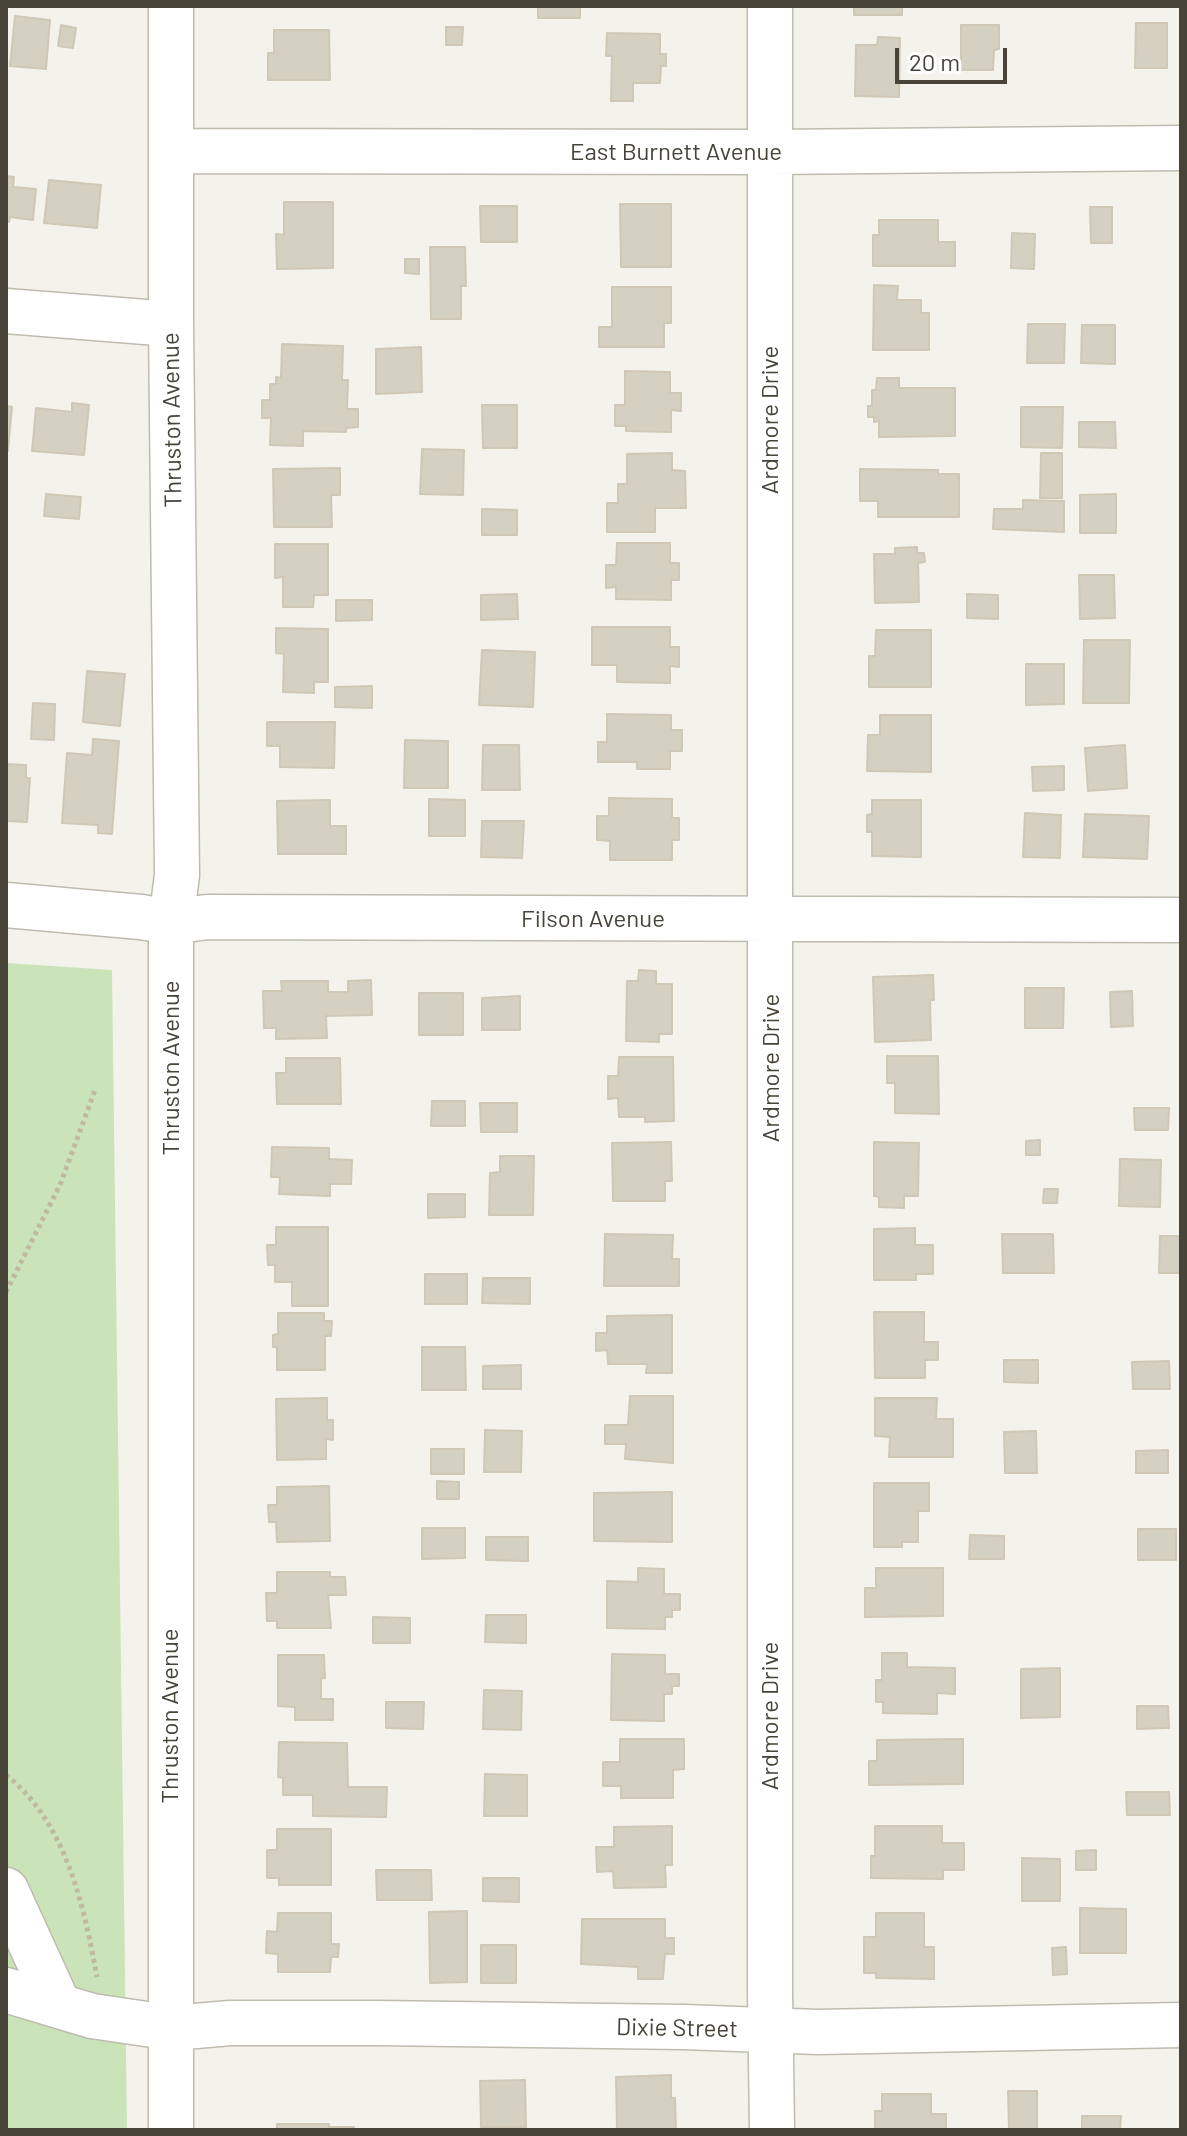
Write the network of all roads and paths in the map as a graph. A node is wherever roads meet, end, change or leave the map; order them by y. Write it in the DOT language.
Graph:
graph roads {
  1 [pos="171,6"];
  2 [pos="770,6"];
  3 [pos="1181,148"];
  4 [pos="171,151"];
  5 [pos="772,152"];
  6 [pos="6,311"];
  7 [pos="171,324"];
  8 [pos="6,905"];
  9 [pos="771,920"];
  10 [pos="1181,920"];
  11 [pos="171,922"];
  12 [pos="95,1090"];
  13 [pos="6,1292"];
  14 [pos="6,1775"];
  15 [pos="6,1890"];
  16 [pos="110,1980"];
  17 [pos="6,1990"];
  18 [pos="59,2006"];
  19 [pos="1181,2025"];
  20 [pos="173,2028"];
  21 [pos="772,2030"];
  22 [pos="171,2130"];
  23 [pos="772,2130"];
  1 -- 4 [label="street, Thruston Avenue"];
  2 -- 5 [label="street, Ardmore Drive"];
  3 -- 5 [label="street, East Burnett Avenue"];
  4 -- 5 [label="street, East Burnett Avenue"];
  4 -- 7 [label="street, Thruston Avenue"];
  5 -- 9 [label="street, Ardmore Drive"];
  6 -- 7 [label="street"];
  7 -- 11 [label="street, Thruston Avenue"];
  8 -- 11 [label="street, Filson Avenue"];
  9 -- 10 [label="street, Filson Avenue"];
  9 -- 11 [label="street, Filson Avenue"];
  9 -- 21 [label="street, Ardmore Drive"];
  11 -- 20 [label="street, Thruston Avenue"];
  12 -- 13 [label="path"];
  14 -- 16 [label="path"];
  15 -- 18 [label="street"];
  17 -- 18 [label="street, Dixie Street"];
  18 -- 20 [label="street, Dixie Street"];
  19 -- 21 [label="street, Dixie Street"];
  20 -- 21 [label="street, Dixie Street"];
  20 -- 22 [label="street, Thruston Avenue"];
  21 -- 23 [label="street, Ardmore Drive"];
}
